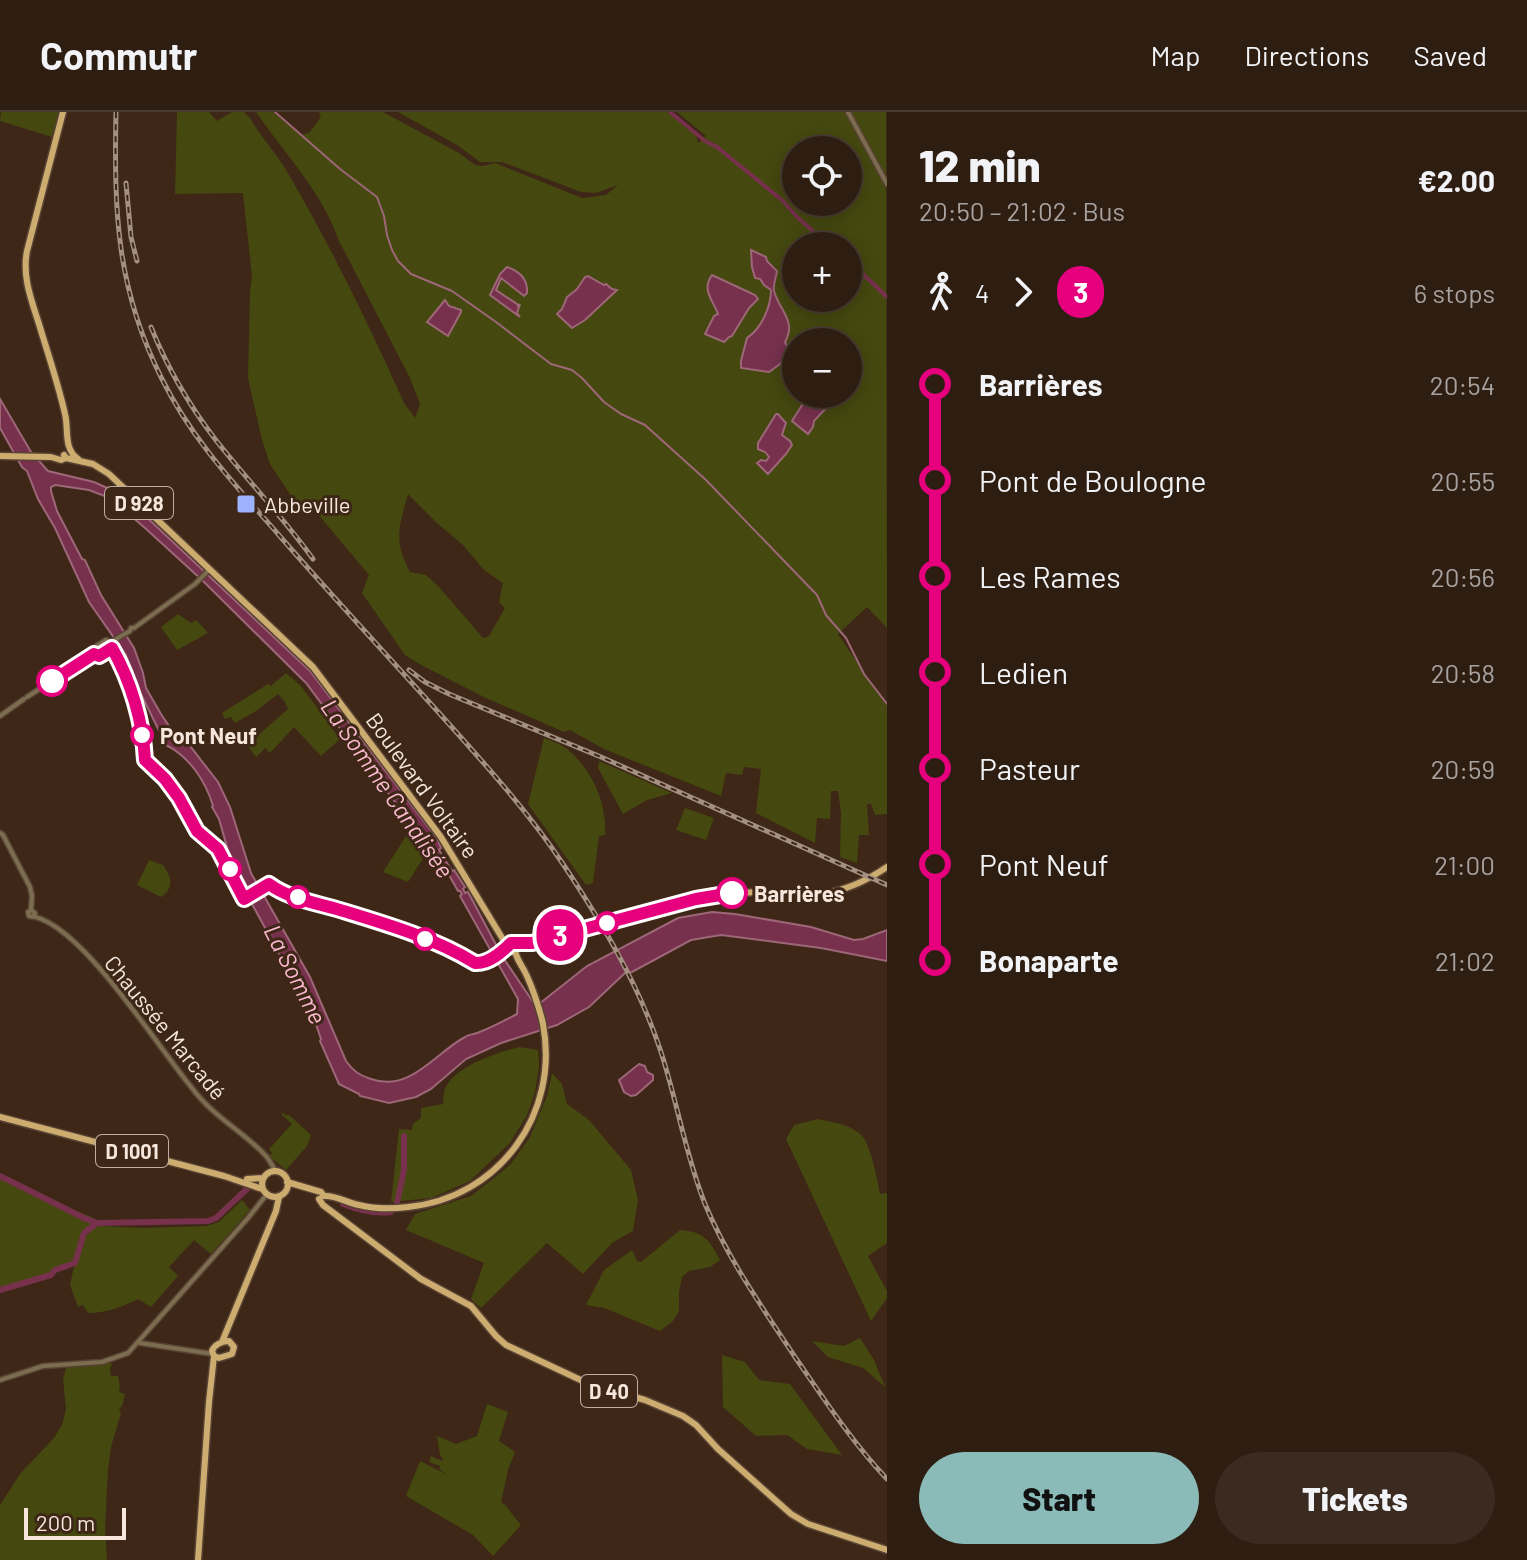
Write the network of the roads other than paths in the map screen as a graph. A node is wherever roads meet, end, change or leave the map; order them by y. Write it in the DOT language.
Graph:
graph roads {
  1 [pos="63,112"];
  2 [pos="848,112"];
  3 [pos="887,184"];
  4 [pos="68,455"];
  5 [pos="0,456"];
  6 [pos="209,570"];
  7 [pos="0,716"];
  8 [pos="1,836"];
  9 [pos="887,867"];
  10 [pos="512,947"];
  11 [pos="0,1115"];
  12 [pos="270,1174"];
  13 [pos="287,1182"];
  14 [pos="286,1191"];
  15 [pos="266,1193"];
  16 [pos="321,1196"];
  17 [pos="279,1197"];
  18 [pos="274,1214"];
  19 [pos="139,1342"];
  20 [pos="226,1342"];
  21 [pos="215,1354"];
  22 [pos="0,1380"];
  23 [pos="887,1550"];
  24 [pos="198,1560"];
  1 -- 4 [label="main road"];
  2 -- 3 [label="street"];
  4 -- 5 [label="main road"];
  4 -- 6 [label="main road, D 928"];
  6 -- 7 [label="street"];
  6 -- 10 [label="main road, Boulevard Voltaire / D 928"];
  8 -- 12 [label="street, Chaussée Marcadé"];
  9 -- 10 [label="main road"];
  10 -- 16 [label="main road, Boulevard Voltaire / D 928"];
  11 -- 12 [label="main road, D 1001"];
  11 -- 15 [label="main road, D 1001"];
  12 -- 13 [label="main road"];
  12 -- 15 [label="main road"];
  13 -- 14 [label="main road"];
  13 -- 16 [label="main road, D 928"];
  14 -- 16 [label="main road, D 928"];
  14 -- 17 [label="main road"];
  15 -- 17 [label="main road"];
  15 -- 18 [label="main road"];
  15 -- 19 [label="street"];
  16 -- 23 [label="main road, D 40"];
  17 -- 18 [label="main road"];
  18 -- 20 [label="main road"];
  19 -- 21 [label="street"];
  19 -- 22 [label="street"];
  20 -- 21 [label="main road"];
  20 -- 21 [label="main road"];
  21 -- 24 [label="main road"];
}
